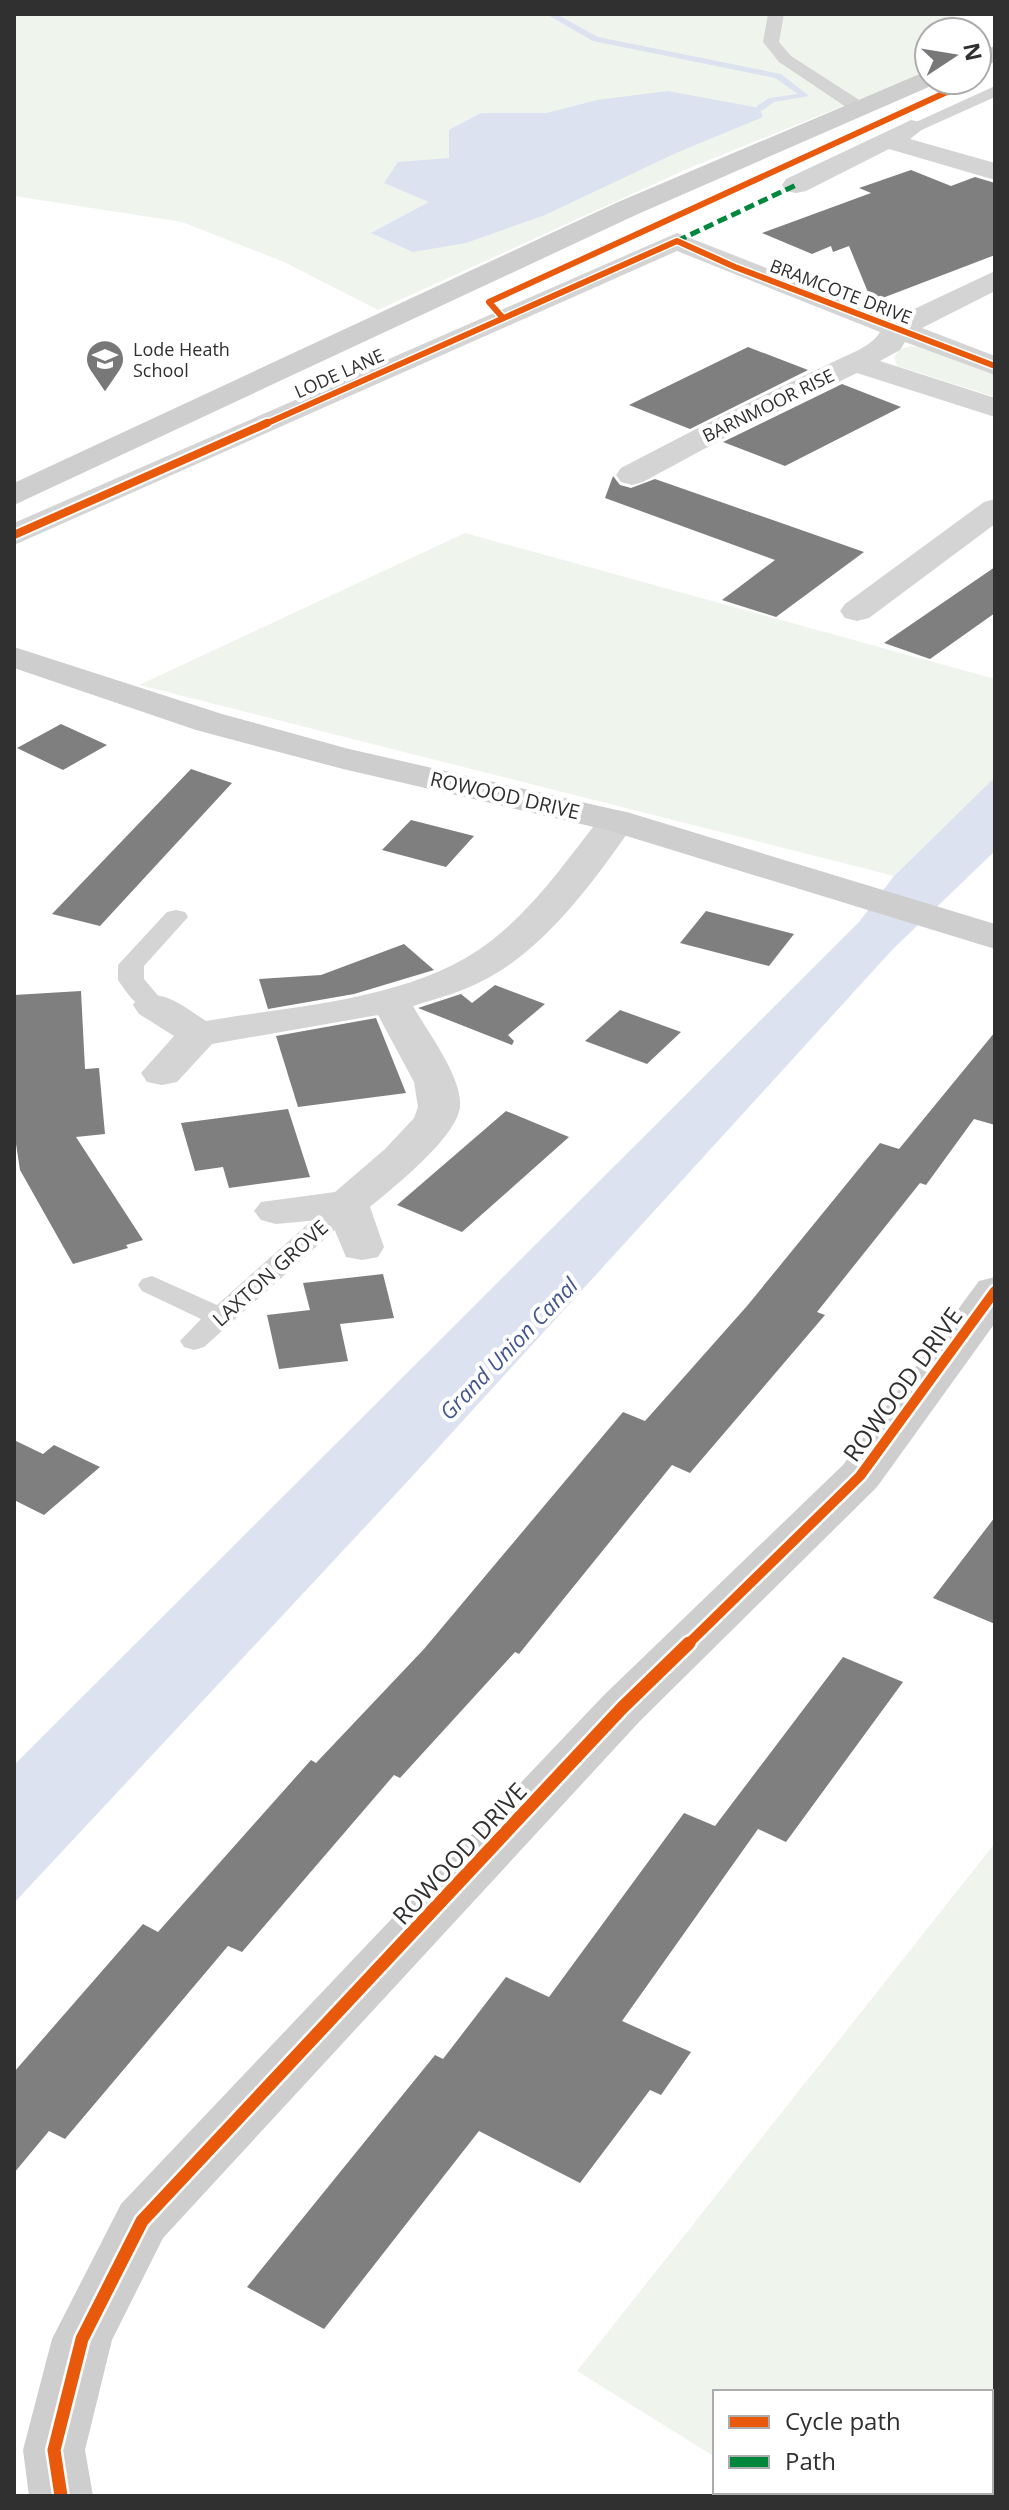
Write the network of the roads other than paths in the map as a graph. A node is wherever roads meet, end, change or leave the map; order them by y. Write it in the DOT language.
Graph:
graph roads {
  1 [pos="776,14"];
  2 [pos="913,85"];
  3 [pos="995,91"];
  4 [pos="858,107"];
  5 [pos="900,134"];
  6 [pos="995,172"];
  7 [pos="796,185"];
  8 [pos="677,241"];
  9 [pos="995,280"];
  10 [pos="896,329"];
  11 [pos="855,363"];
  12 [pos="995,366"];
  13 [pos="995,408"];
  14 [pos="188,413"];
  15 [pos="254,427"];
  16 [pos="663,487"];
  17 [pos="14,495"];
  18 [pos="995,509"];
  19 [pos="14,535"];
  20 [pos="857,611"];
  21 [pos="14,657"];
  22 [pos="617,821"];
  23 [pos="176,917"];
  24 [pos="985,935"];
  25 [pos="390,1001"];
  26 [pos="153,1005"];
  27 [pos="199,1034"];
  28 [pos="162,1073"];
  29 [pos="347,1204"];
  30 [pos="276,1211"];
  31 [pos="362,1247"];
  32 [pos="152,1285"];
  33 [pos="995,1291"];
  34 [pos="220,1317"];
  35 [pos="194,1341"];
  36 [pos="61,2496"];
  1 -- 4 [label="lane"];
  2 -- 4 [label="street, LODE LANE"];
  3 -- 5 [label="lane"];
  4 -- 14 [label="street, LODE LANE"];
  5 -- 6 [label="street"];
  5 -- 7 [label="street"];
  8 -- 10 [label="street, BRAMCOTE DRIVE"];
  8 -- 15 [label="street, LODE LANE"];
  9 -- 10 [label="street, BARNMOOR RISE"];
  10 -- 11 [label="street, BARNMOOR RISE"];
  10 -- 12 [label="street, BRAMCOTE DRIVE"];
  11 -- 13 [label="street"];
  11 -- 16 [label="street, BARNMOOR RISE"];
  14 -- 15 [label="street"];
  14 -- 17 [label="street, LODE LANE"];
  15 -- 19 [label="street, LODE LANE"];
  18 -- 20 [label="street"];
  21 -- 22 [label="street, ROWOOD DRIVE"];
  22 -- 24 [label="street, ROWOOD DRIVE"];
  22 -- 25 [label="street"];
  23 -- 26 [label="lane"];
  25 -- 27 [label="street"];
  25 -- 29 [label="street, LAXTON GROVE"];
  26 -- 27 [label="street"];
  27 -- 28 [label="street"];
  29 -- 30 [label="street, LAXTON GROVE"];
  29 -- 31 [label="street, LAXTON GROVE"];
  29 -- 34 [label="lane, LAXTON GROVE"];
  32 -- 34 [label="lane"];
  33 -- 36 [label="street, ROWOOD DRIVE"];
  34 -- 35 [label="lane, LAXTON GROVE"];
}
